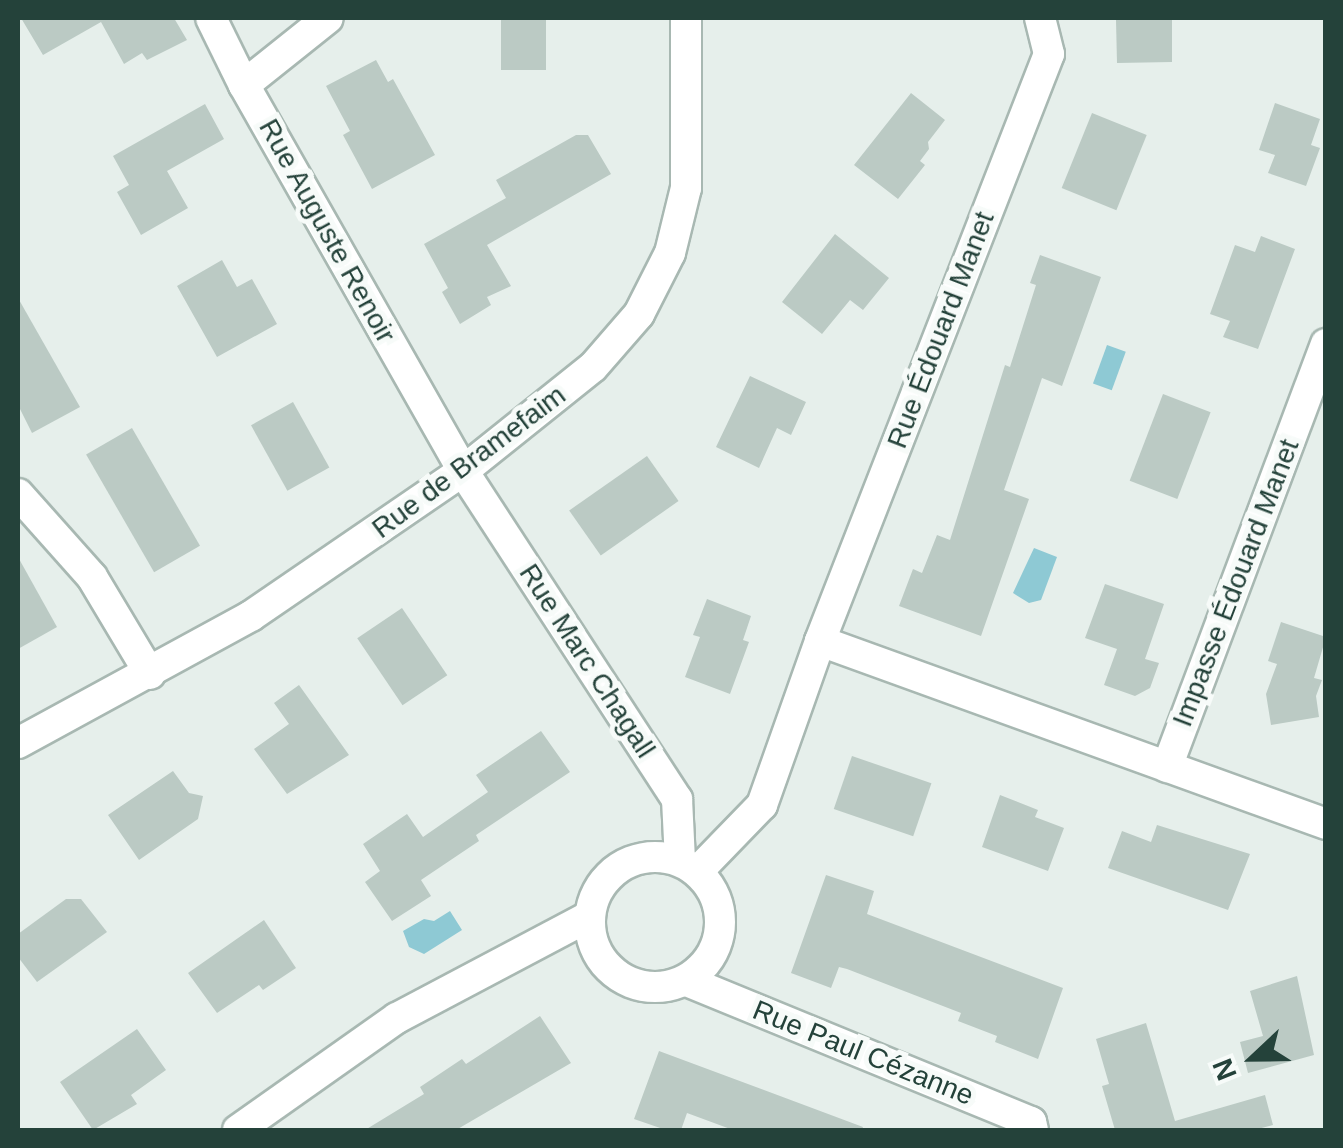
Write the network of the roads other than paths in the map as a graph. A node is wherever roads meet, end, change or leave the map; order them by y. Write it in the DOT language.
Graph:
graph roads {
  1 [pos="211,18"];
  2 [pos="328,18"];
  3 [pos="686,18"];
  4 [pos="1040,18"];
  5 [pos="244,85"];
  6 [pos="1326,344"];
  7 [pos="463,471"];
  8 [pos="18,494"];
  9 [pos="820,642"];
  10 [pos="150,674"];
  11 [pos="18,743"];
  12 [pos="1167,766"];
  13 [pos="1326,824"];
  14 [pos="689,865"];
  15 [pos="588,917"];
  16 [pos="687,981"];
  17 [pos="238,1130"];
  18 [pos="1033,1130"];
  1 -- 5 [label="street, Rue Auguste Renoir"];
  2 -- 5 [label="street"];
  3 -- 7 [label="street, Rue de Bramefaim"];
  4 -- 9 [label="street, Rue Édouard Manet"];
  5 -- 7 [label="street, Rue Auguste Renoir"];
  6 -- 12 [label="street, Impasse Édouard Manet"];
  7 -- 10 [label="street, Rue de Bramefaim"];
  7 -- 14 [label="street, Rue Marc Chagall"];
  8 -- 10 [label="street"];
  9 -- 12 [label="street"];
  9 -- 14 [label="street, Rue Édouard Manet"];
  10 -- 11 [label="street, Rue de Bramefaim"];
  12 -- 13 [label="street"];
  14 -- 15 [label="street"];
  14 -- 16 [label="street"];
  15 -- 16 [label="street"];
  15 -- 17 [label="street"];
  16 -- 18 [label="street, Rue Paul Cézanne"];
}
